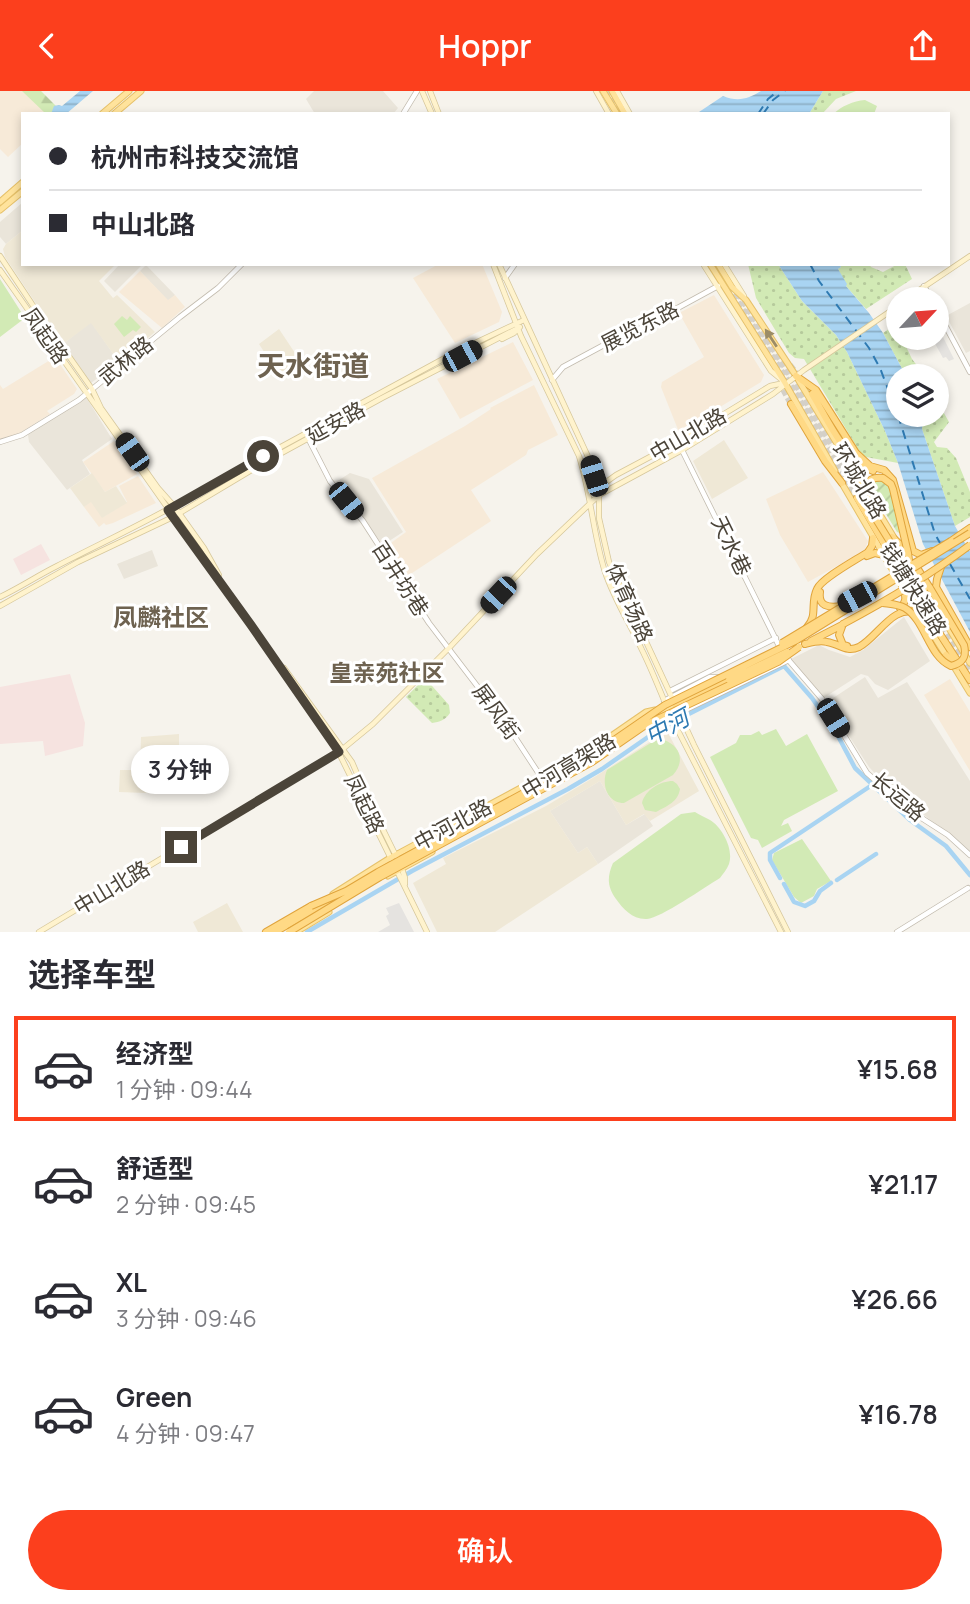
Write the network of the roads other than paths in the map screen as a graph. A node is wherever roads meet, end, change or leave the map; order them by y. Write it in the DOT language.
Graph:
graph roads {
  1 [pos="141,91"];
  2 [pos="420,91"];
  3 [pos="430,91"];
  4 [pos="596,91"];
  5 [pos="603,91"];
  6 [pos="614,91"];
  7 [pos="125,92"];
  8 [pos="130,101"];
  9 [pos="104,112"];
  10 [pos="116,112"];
  11 [pos="404,112"];
  12 [pos="431,112"];
  13 [pos="438,112"];
  14 [pos="609,112"];
  15 [pos="616,112"];
  16 [pos="627,112"];
  17 [pos="21,184"];
  18 [pos="21,193"];
  19 [pos="0,202"];
  20 [pos="0,210"];
  21 [pos="0,256"];
  22 [pos="970,256"];
  23 [pos="240,266"];
  24 [pos="494,266"];
  25 [pos="500,266"];
  26 [pos="514,266"];
  27 [pos="705,266"];
  28 [pos="711,266"];
  29 [pos="719,266"];
  30 [pos="725,266"];
  31 [pos="0,270"];
  32 [pos="505,278"];
  33 [pos="718,286"];
  34 [pos="924,286"];
  35 [pos="747,300"];
  36 [pos="886,313"];
  37 [pos="525,322"];
  38 [pos="518,325"];
  39 [pos="949,332"];
  40 [pos="463,358"];
  41 [pos="563,367"];
  42 [pos="547,369"];
  43 [pos="970,372"];
  44 [pos="796,376"];
  45 [pos="552,380"];
  46 [pos="785,383"];
  47 [pos="92,389"];
  48 [pos="86,393"];
  49 [pos="812,394"];
  50 [pos="791,404"];
  51 [pos="308,438"];
  52 [pos="0,442"];
  53 [pos="846,449"];
  54 [pos="682,450"];
  55 [pos="857,476"];
  56 [pos="893,480"];
  57 [pos="842,483"];
  58 [pos="599,495"];
  59 [pos="857,498"];
  60 [pos="590,504"];
  61 [pos="174,506"];
  62 [pos="168,510"];
  63 [pos="179,513"];
  64 [pos="173,517"];
  65 [pos="970,530"];
  66 [pos="892,537"];
  67 [pos="873,538"];
  68 [pos="970,545"];
  69 [pos="937,549"];
  70 [pos="884,555"];
  71 [pos="941,567"];
  72 [pos="906,568"];
  73 [pos="826,581"];
  74 [pos="903,588"];
  75 [pos="0,597"];
  76 [pos="883,603"];
  77 [pos="0,606"];
  78 [pos="841,606"];
  79 [pos="919,613"];
  80 [pos="895,614"];
  81 [pos="942,617"];
  82 [pos="844,624"];
  83 [pos="804,630"];
  84 [pos="777,640"];
  85 [pos="800,644"];
  86 [pos="449,647"];
  87 [pos="970,647"];
  88 [pos="946,655"];
  89 [pos="789,660"];
  90 [pos="970,663"];
  91 [pos="970,682"];
  92 [pos="970,693"];
  93 [pos="675,700"];
  94 [pos="666,706"];
  95 [pos="694,706"];
  96 [pos="680,713"];
  97 [pos="671,717"];
  98 [pos="341,750"];
  99 [pos="541,778"];
  100 [pos="970,855"];
  101 [pos="393,857"];
  102 [pos="402,874"];
  103 [pos="968,888"];
  104 [pos="346,891"];
  105 [pos="39,932"];
  106 [pos="268,932"];
  107 [pos="275,932"];
  108 [pos="289,932"];
  109 [pos="296,932"];
  110 [pos="427,932"];
  111 [pos="781,932"];
  112 [pos="788,932"];
  113 [pos="897,932"];
  1 -- 8 [label="main road"];
  2 -- 11 [label="street"];
  2 -- 12 [label="main road"];
  3 -- 13 [label="main road"];
  4 -- 14 [label="main road"];
  5 -- 15 [label="main road"];
  6 -- 16 [label="main road"];
  7 -- 8 [label="street"];
  7 -- 9 [label="main road"];
  8 -- 10 [label="main road"];
  17 -- 19 [label="main road"];
  18 -- 20 [label="main road"];
  21 -- 47 [label="main road"];
  22 -- 34 [label="main road"];
  23 -- 47 [label="street, 武林路"];
  24 -- 38 [label="main road, 体育场路"];
  25 -- 32 [label="main road, 体育场路"];
  26 -- 32 [label="street"];
  27 -- 33 [label="main road, 环城北路"];
  28 -- 46 [label="main road, 环城北路"];
  29 -- 35 [label="main road, 环城北路"];
  30 -- 35 [label="main road, 环城北路"];
  31 -- 48 [label="main road, 凤起路"];
  32 -- 37 [label="main road, 体育场路"];
  33 -- 41 [label="street, 展览东路"];
  33 -- 46 [label="main road, 环城北路"];
  44 -- 35 [label="main road, 环城北路, one-way"];
  36 -- 44 [label="main road, 中山北路"];
  37 -- 38 [label="main road, 延安路"];
  37 -- 42 [label="main road, 体育场路"];
  38 -- 40 [label="main road"];
  38 -- 51 [label="main road, 延安路"];
  38 -- 60 [label="main road, 体育场路"];
  38 -- 61 [label="main road, 延安路"];
  39 -- 43 [label="street"];
  41 -- 42 [label="street, 展览东路"];
  41 -- 45 [label="street, 展览东路"];
  42 -- 45 [label="main road, 体育场路"];
  44 -- 46 [label="main road, 中山北路"];
  44 -- 55 [label="main road, 环城北路"];
  44 -- 56 [label="highway"];
  45 -- 58 [label="main road, 体育场路"];
  46 -- 54 [label="main road, 中山北路"];
  46 -- 57 [label="main road, 环城北路"];
  46 -- 58 [label="main road, 中山北路"];
  47 -- 48 [label="street, 武林路"];
  47 -- 61 [label="main road"];
  48 -- 52 [label="street, 武林路"];
  48 -- 62 [label="main road, 凤起路"];
  49 -- 53 [label="highway"];
  50 -- 57 [label="highway"];
  51 -- 63 [label="main road, 延安路"];
  51 -- 86 [label="street, 百井坊巷"];
  53 -- 55 [label="highway"];
  53 -- 56 [label="highway"];
  54 -- 58 [label="main road, 中山北路"];
  54 -- 84 [label="street, 天水巷"];
  55 -- 66 [label="main road, 环城北路"];
  56 -- 69 [label="highway, bridge"];
  57 -- 67 [label="main road, 环城北路"];
  58 -- 60 [label="main road, 中山北路"];
  58 -- 93 [label="main road, 体育场路"];
  59 -- 91 [label="highway, 钱塘快速路"];
  60 -- 86 [label="main road, 中山北路"];
  60 -- 94 [label="main road, 体育场路"];
  61 -- 62 [label="main road, 延安路"];
  61 -- 63 [label="main road"];
  62 -- 64 [label="main road, 凤起路"];
  62 -- 75 [label="main road, 延安路"];
  63 -- 64 [label="main road, 延安路"];
  63 -- 98 [label="main road"];
  64 -- 77 [label="main road, 延安路"];
  64 -- 98 [label="main road, 凤起路"];
  65 -- 69 [label="highway, bridge"];
  65 -- 85 [label="highway, 中河高架路, bridge"];
  66 -- 76 [label="highway, bridge"];
  66 -- 81 [label="main road, 环城北路"];
  67 -- 70 [label="main road, 环城北路"];
  67 -- 73 [label="highway"];
  68 -- 71 [label="highway, 中河高架路, bridge"];
  69 -- 72 [label="highway, bridge"];
  70 -- 73 [label="highway"];
  70 -- 74 [label="main road, 环城北路"];
  71 -- 76 [label="highway, 中河高架路, bridge"];
  71 -- 87 [label="highway, bridge"];
  72 -- 78 [label="highway, bridge"];
  72 -- 81 [label="highway, bridge"];
  73 -- 78 [label="highway"];
  73 -- 83 [label="highway"];
  74 -- 79 [label="main road, 环城北路"];
  74 -- 80 [label="highway"];
  76 -- 82 [label="highway, 中河高架路, bridge"];
  78 -- 83 [label="highway, bridge"];
  79 -- 80 [label="highway"];
  79 -- 88 [label="main road, 环城北路"];
  80 -- 82 [label="highway"];
  80 -- 85 [label="highway"];
  81 -- 90 [label="main road, 环城北路"];
  82 -- 85 [label="highway, 中河高架路"];
  83 -- 93 [label="highway, bridge"];
  84 -- 89 [label="street, 天水巷"];
  84 -- 93 [label="street"];
  85 -- 93 [label="highway, 中河高架路, bridge"];
  85 -- 93 [label="highway, bridge"];
  85 -- 108 [label="highway, 中河高架路, bridge"];
  86 -- 98 [label="main road, 中山北路"];
  86 -- 99 [label="street, 屏风街"];
  88 -- 91 [label="highway"];
  88 -- 92 [label="main road, 环城北路"];
  89 -- 95 [label="street"];
  89 -- 100 [label="street, 长运路"];
  93 -- 94 [label="main road, 中河北路"];
  93 -- 95 [label="street"];
  93 -- 96 [label="main road, 体育场路"];
  93 -- 104 [label="highway, 中河高架路, bridge"];
  94 -- 97 [label="main road, 体育场路"];
  94 -- 99 [label="main road, 中河北路"];
  94 -- 102 [label="main road, 中河北路"];
  95 -- 96 [label="street"];
  96 -- 97 [label="street"];
  96 -- 112 [label="main road, 体育场路"];
  97 -- 111 [label="main road, 体育场路"];
  98 -- 101 [label="main road"];
  98 -- 105 [label="main road, 中山北路"];
  99 -- 101 [label="main road, 中河北路"];
  101 -- 102 [label="main road"];
  101 -- 106 [label="main road, 中河北路"];
  102 -- 109 [label="main road, 中河北路"];
  102 -- 110 [label="main road"];
  103 -- 113 [label="street"];
  104 -- 106 [label="highway, bridge"];
  104 -- 107 [label="highway, 中河高架路, bridge"];
}
